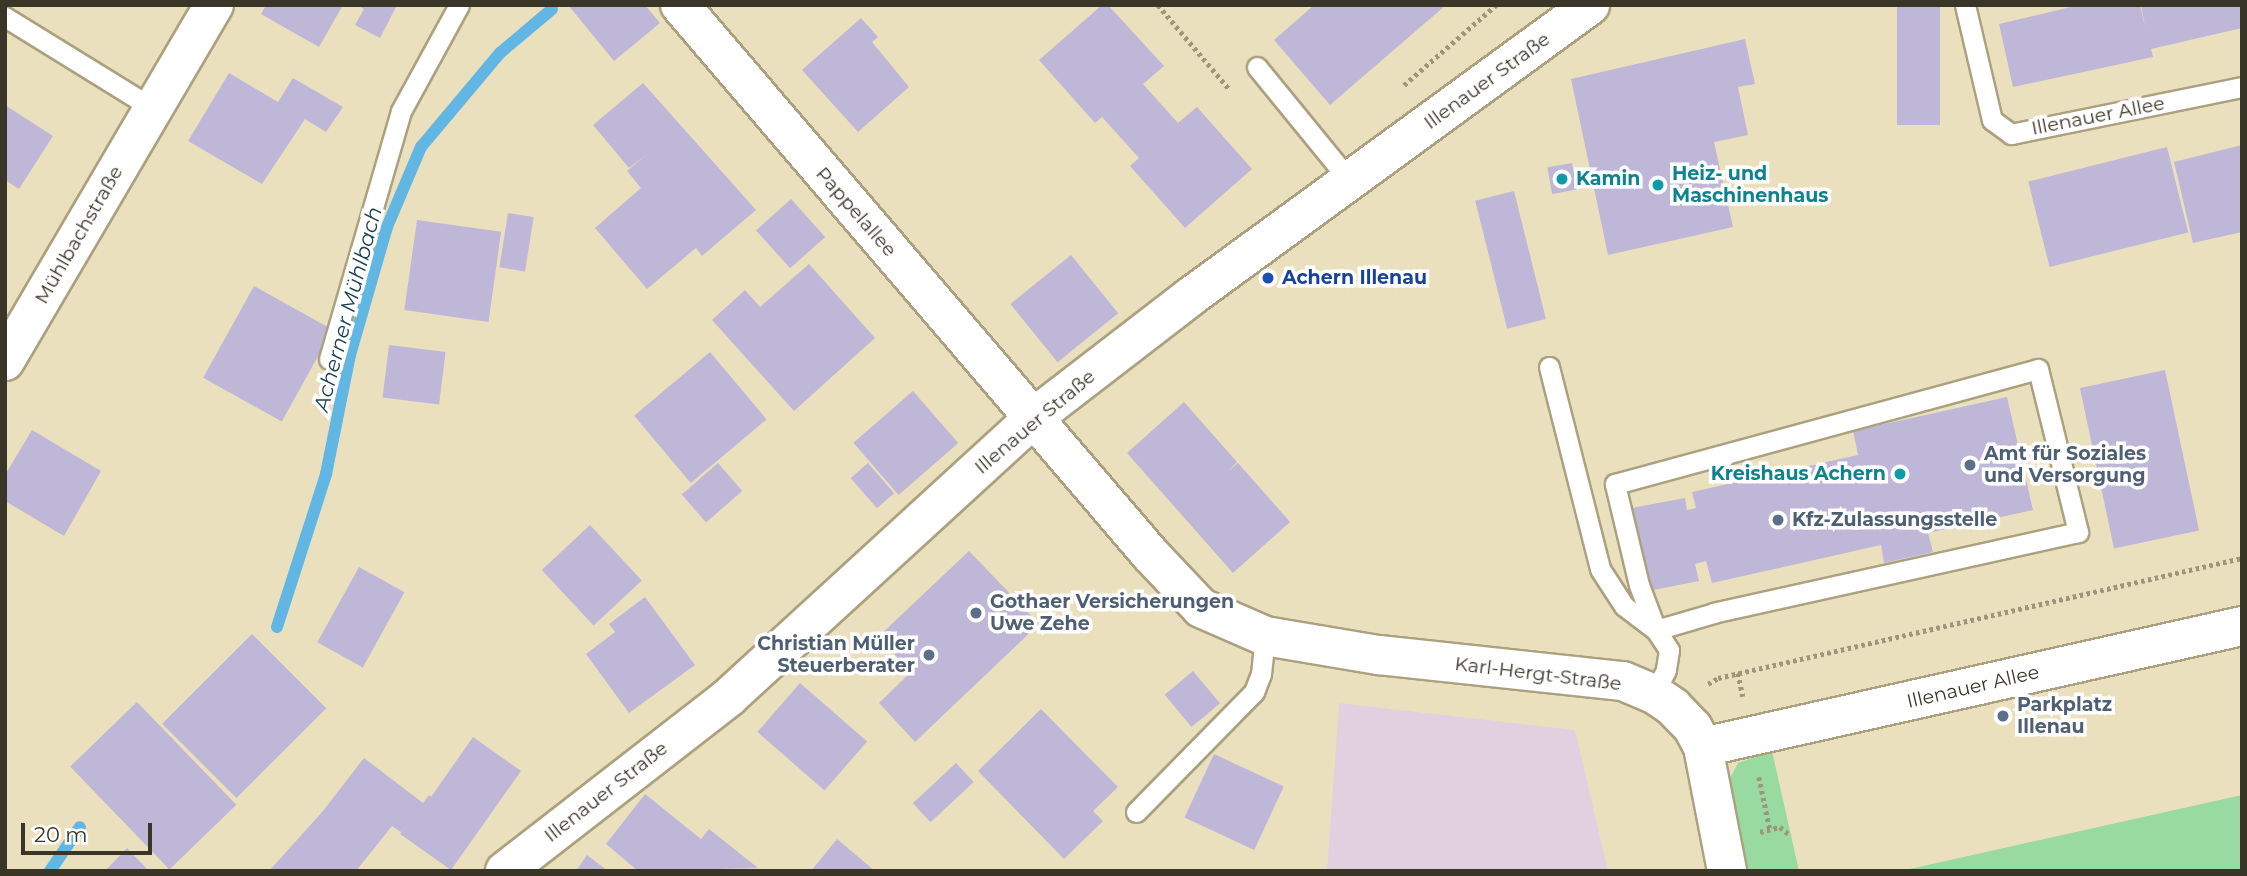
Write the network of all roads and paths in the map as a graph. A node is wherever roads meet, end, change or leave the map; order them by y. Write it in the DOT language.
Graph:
graph roads {
  1 [pos="214,5"];
  2 [pos="458,5"];
  3 [pos="680,5"];
  4 [pos="1590,5"];
  5 [pos="1965,5"];
  6 [pos="5,17"];
  7 [pos="1257,67"];
  8 [pos="2242,87"];
  9 [pos="154,109"];
  10 [pos="1350,181"];
  11 [pos="328,359"];
  12 [pos="5,361"];
  13 [pos="1549,367"];
  14 [pos="1033,418"];
  15 [pos="2242,558"];
  16 [pos="2242,625"];
  17 [pos="1656,631"];
  18 [pos="1265,636"];
  19 [pos="1663,701"];
  20 [pos="1703,747"];
  21 [pos="1136,812"];
  22 [pos="505,871"];
  23 [pos="1727,871"];
  1 -- 9 [label="street, Mühlbachstraße"];
  2 -- 11 [label="lane"];
  3 -- 14 [label="street, Pappelallee"];
  4 -- 10 [label="street, Illenauer Straße"];
  5 -- 8 [label="lane, Illenauer Allee"];
  6 -- 9 [label="lane"];
  7 -- 10 [label="lane"];
  9 -- 12 [label="street, Mühlbachstraße"];
  10 -- 14 [label="street, Illenauer Straße"];
  13 -- 17 [label="lane"];
  14 -- 18 [label="street, Karl-Hergt-Straße"];
  14 -- 22 [label="street, Illenauer Straße"];
  15 -- 19 [label="path"];
  16 -- 20 [label="street, Illenauer Allee"];
  17 -- 17 [label="lane"];
  17 -- 19 [label="lane"];
  18 -- 19 [label="street, Karl-Hergt-Straße"];
  18 -- 21 [label="lane"];
  19 -- 20 [label="street, Karl-Hergt-Straße"];
  20 -- 23 [label="street, Karl-Hergt-Straße"];
}
